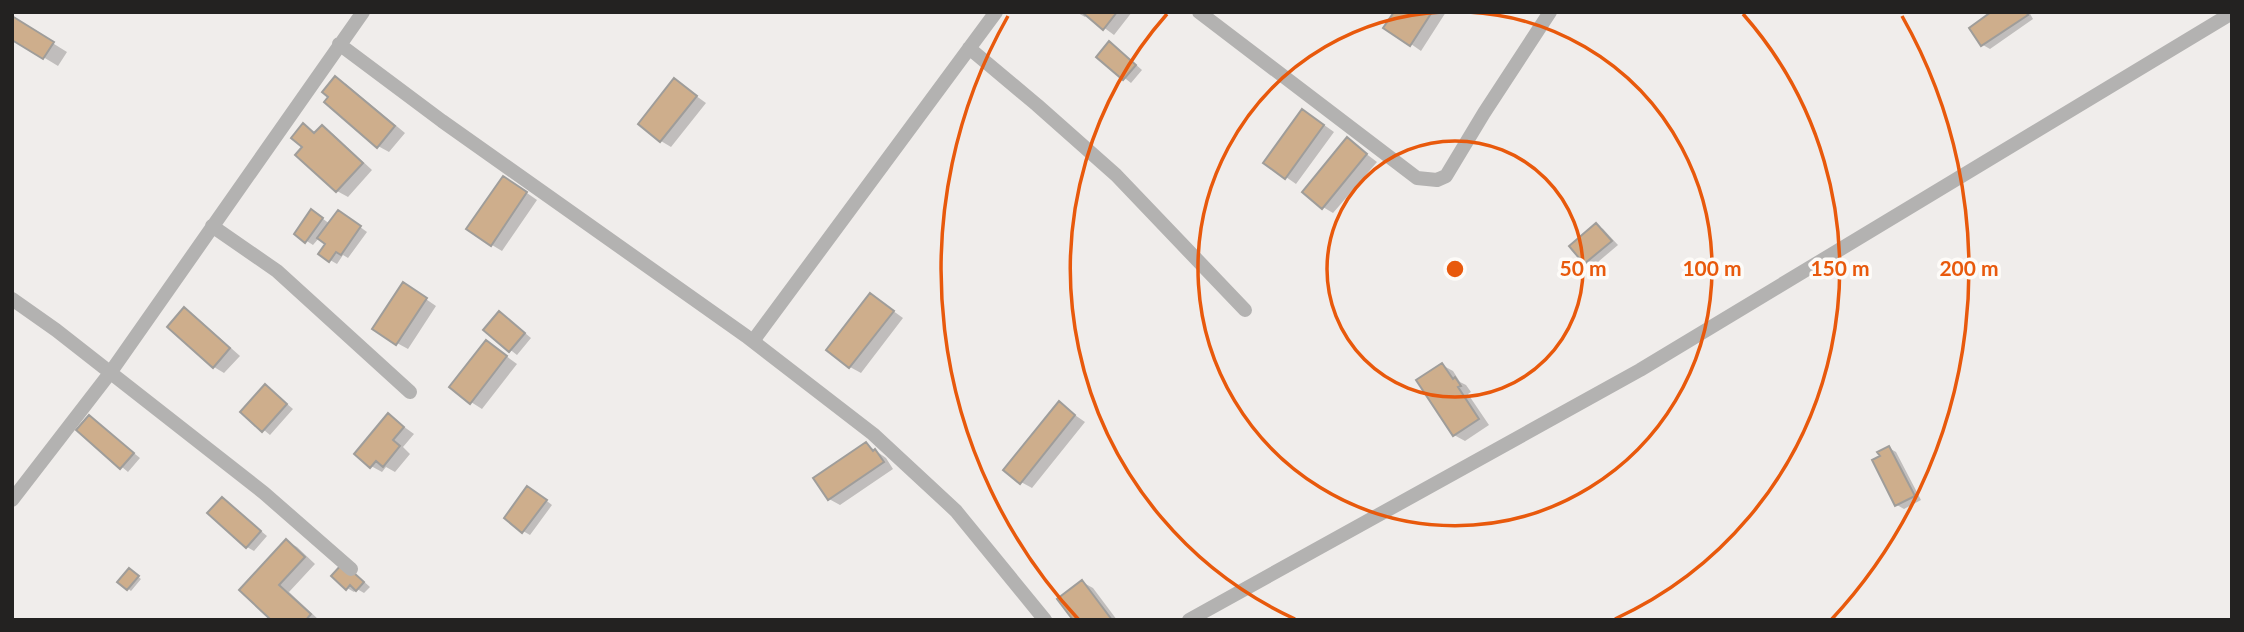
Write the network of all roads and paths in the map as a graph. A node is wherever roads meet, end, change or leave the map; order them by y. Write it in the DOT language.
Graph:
graph roads {
  1 [pos="363,12"];
  2 [pos="996,12"];
  3 [pos="1199,12"];
  4 [pos="1550,12"];
  5 [pos="2232,13"];
  6 [pos="340,44"];
  7 [pos="969,48"];
  8 [pos="212,226"];
  9 [pos="12,299"];
  10 [pos="1245,310"];
  11 [pos="752,341"];
  12 [pos="110,373"];
  13 [pos="410,392"];
  14 [pos="12,500"];
  15 [pos="351,569"];
  16 [pos="1045,620"];
  17 [pos="1189,620"];
  1 -- 6 [label="street"];
  2 -- 7 [label="street"];
  3 -- 4 [label="street"];
  5 -- 17 [label="street"];
  6 -- 8 [label="street"];
  6 -- 11 [label="street"];
  7 -- 10 [label="street"];
  7 -- 11 [label="street"];
  8 -- 12 [label="street"];
  8 -- 13 [label="street"];
  9 -- 12 [label="street"];
  11 -- 16 [label="street"];
  12 -- 14 [label="street"];
  12 -- 15 [label="street"];
}
